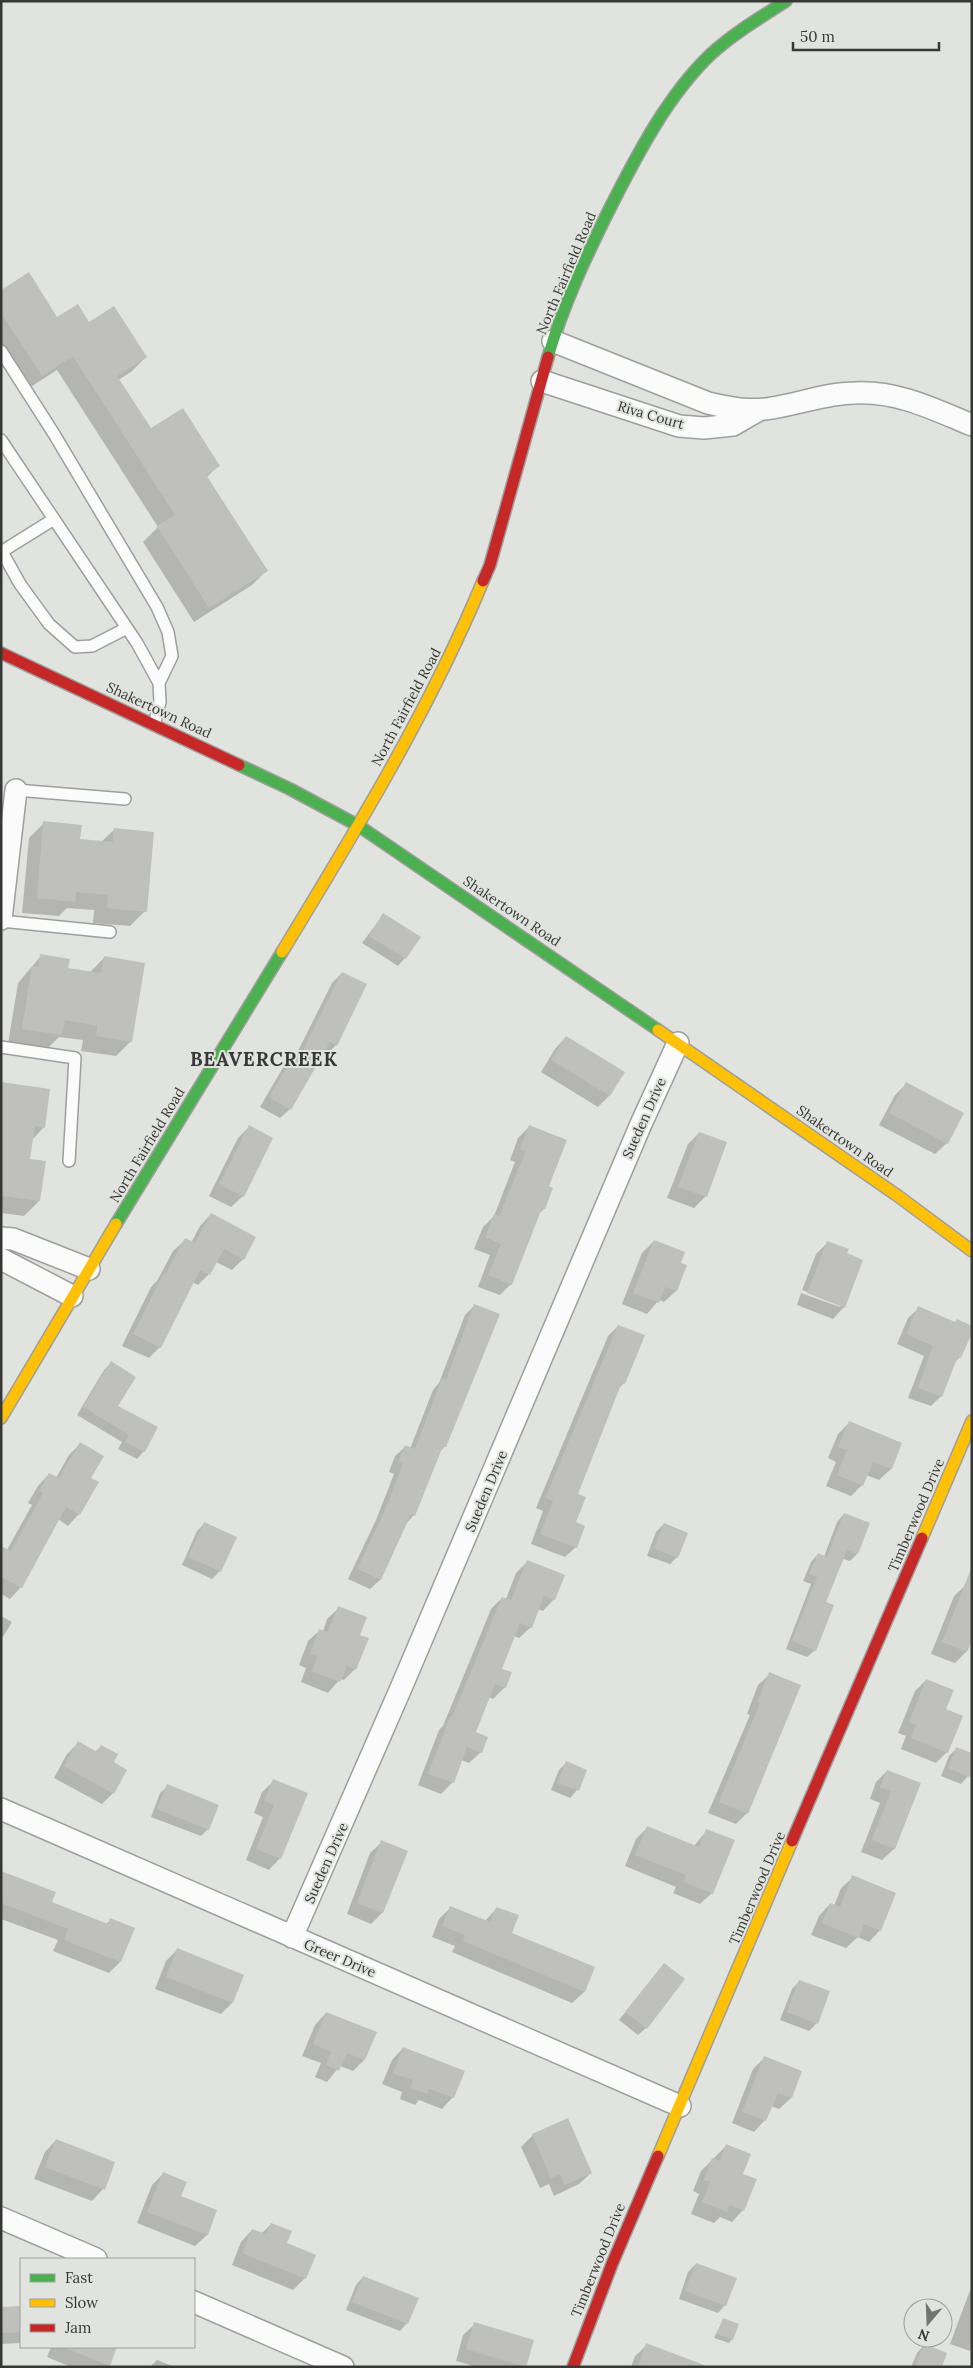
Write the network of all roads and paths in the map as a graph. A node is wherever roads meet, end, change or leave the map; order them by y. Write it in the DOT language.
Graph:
graph roads {
  1 [pos="786,1"];
  2 [pos="553,341"];
  3 [pos="1,351"];
  4 [pos="542,381"];
  5 [pos="759,410"];
  6 [pos="972,425"];
  7 [pos="1,440"];
  8 [pos="54,519"];
  9 [pos="2,551"];
  10 [pos="127,628"];
  11 [pos="1,653"];
  12 [pos="159,683"];
  13 [pos="154,725"];
  14 [pos="16,790"];
  15 [pos="125,799"];
  16 [pos="359,826"];
  17 [pos="2,909"];
  18 [pos="110,932"];
  19 [pos="678,1043"];
  20 [pos="1,1047"];
  21 [pos="69,1161"];
  22 [pos="1,1238"];
  23 [pos="972,1252"];
  24 [pos="1,1260"];
  25 [pos="89,1269"];
  26 [pos="72,1296"];
  27 [pos="1,1418"];
  28 [pos="972,1421"];
  29 [pos="1,1809"];
  30 [pos="292,1938"];
  31 [pos="680,2106"];
  32 [pos="1,2218"];
  33 [pos="94,2258"];
  34 [pos="195,2302"];
  35 [pos="342,2367"];
  36 [pos="573,2367"];
  1 -- 2 [label="street, North Fairfield Road"];
  2 -- 4 [label="street, North Fairfield Road"];
  2 -- 5 [label="street, Riva Court"];
  3 -- 12 [label="lane"];
  4 -- 5 [label="street, Riva Court"];
  4 -- 16 [label="street, North Fairfield Road"];
  5 -- 6 [label="street, Riva Court"];
  7 -- 8 [label="lane"];
  8 -- 9 [label="lane"];
  8 -- 10 [label="lane"];
  9 -- 10 [label="lane"];
  10 -- 12 [label="lane"];
  11 -- 13 [label="street, Shakertown Road"];
  12 -- 13 [label="lane"];
  13 -- 16 [label="street, Shakertown Road"];
  14 -- 15 [label="lane"];
  14 -- 17 [label="street"];
  16 -- 19 [label="street, Shakertown Road"];
  16 -- 25 [label="street, North Fairfield Road"];
  17 -- 18 [label="lane"];
  19 -- 23 [label="street, Shakertown Road"];
  19 -- 30 [label="street, Sueden Drive"];
  20 -- 21 [label="lane"];
  22 -- 25 [label="street"];
  24 -- 26 [label="street"];
  25 -- 26 [label="street, North Fairfield Road"];
  26 -- 27 [label="street, North Fairfield Road"];
  28 -- 31 [label="street, Timberwood Drive"];
  29 -- 30 [label="street, Greer Drive"];
  30 -- 31 [label="street, Greer Drive"];
  31 -- 36 [label="street, Timberwood Drive"];
  32 -- 33 [label="street"];
  34 -- 35 [label="street"];
}
